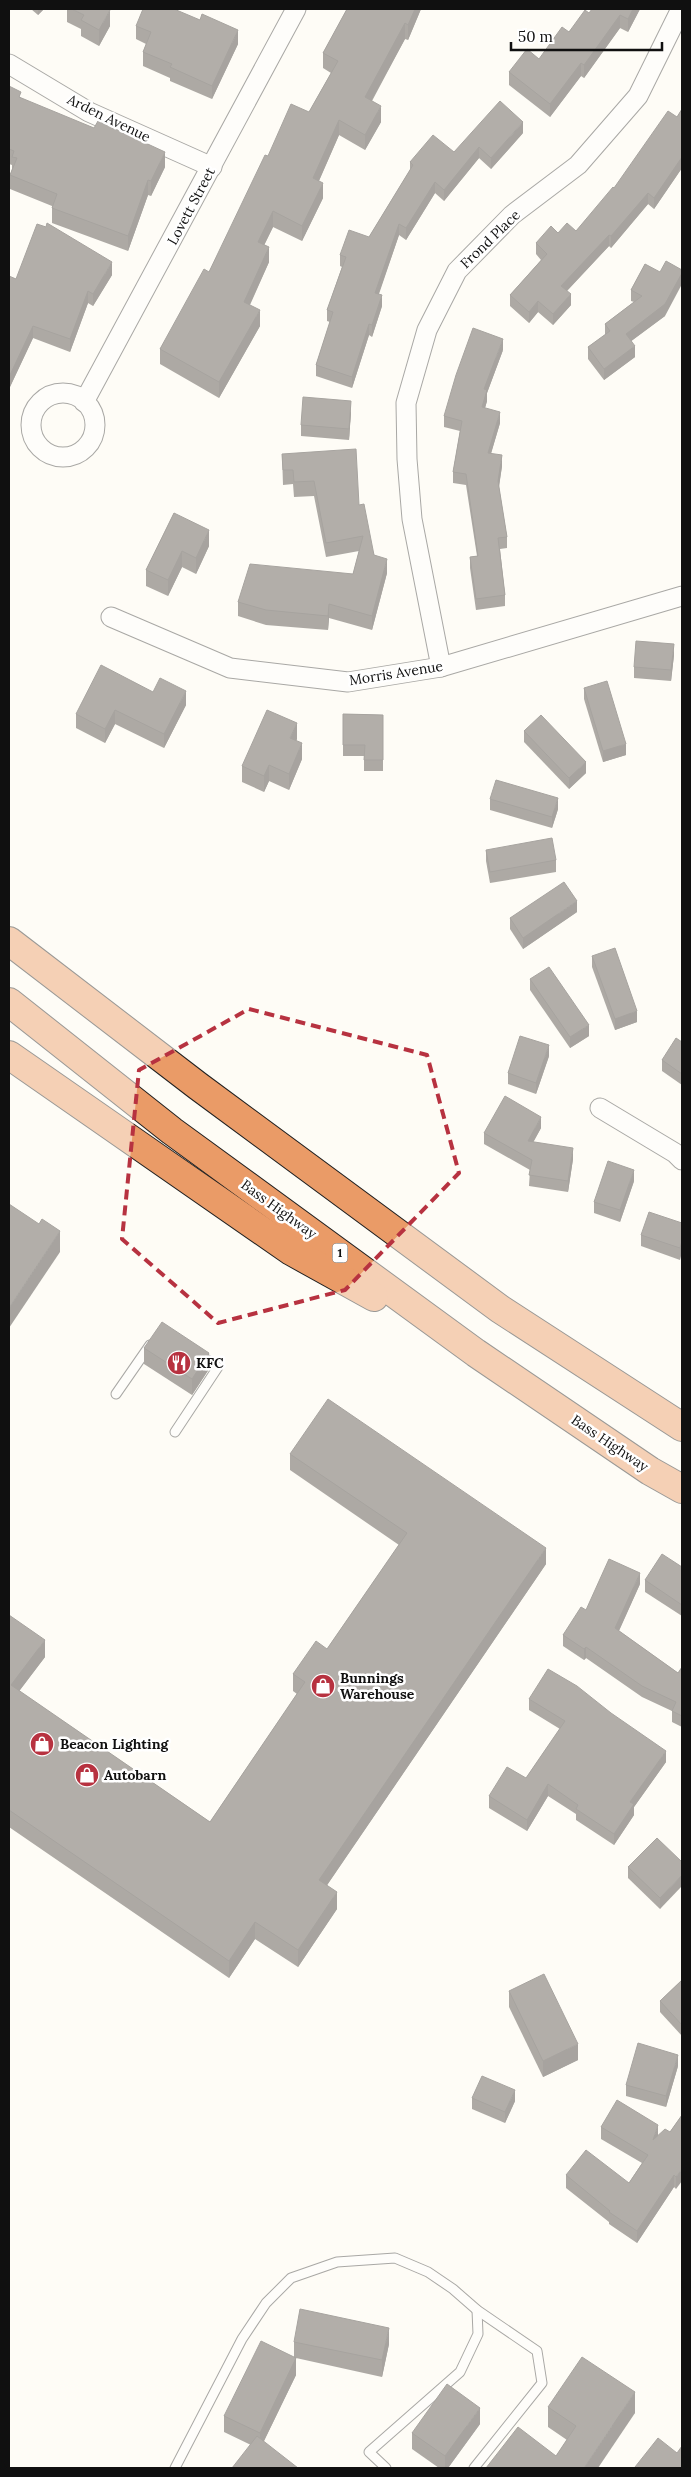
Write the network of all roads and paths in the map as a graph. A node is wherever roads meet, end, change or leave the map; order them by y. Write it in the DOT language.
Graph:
graph roads {
  1 [pos="296,9"];
  2 [pos="681,9"];
  3 [pos="9,64"];
  4 [pos="212,167"];
  5 [pos="84,402"];
  6 [pos="682,596"];
  7 [pos="111,618"];
  8 [pos="441,667"];
  9 [pos="9,941"];
  10 [pos="9,1002"];
  11 [pos="9,1055"];
  12 [pos="600,1108"];
  13 [pos="682,1160"];
  14 [pos="155,1338"];
  15 [pos="193,1351"];
  16 [pos="476,1353"];
  17 [pos="116,1394"];
  18 [pos="682,1427"];
  19 [pos="175,1432"];
  20 [pos="682,1489"];
  21 [pos="477,2310"];
  22 [pos="175,2468"];
  23 [pos="386,2468"];
  24 [pos="474,2468"];
  1 -- 4 [label="street, Lovett Street"];
  2 -- 8 [label="street, Frond Place"];
  3 -- 4 [label="street, Arden Avenue"];
  4 -- 5 [label="street, Lovett Street"];
  6 -- 8 [label="street, Morris Avenue"];
  7 -- 8 [label="street, Morris Avenue"];
  9 -- 18 [label="highway"];
  10 -- 16 [label="highway, Bass Highway / 1"];
  11 -- 16 [label="highway"];
  12 -- 13 [label="street"];
  14 -- 17 [label="lane"];
  15 -- 19 [label="lane"];
  16 -- 20 [label="highway, Bass Highway / 1"];
  21 -- 22 [label="lane"];
  21 -- 23 [label="lane"];
  21 -- 24 [label="lane"];
}
